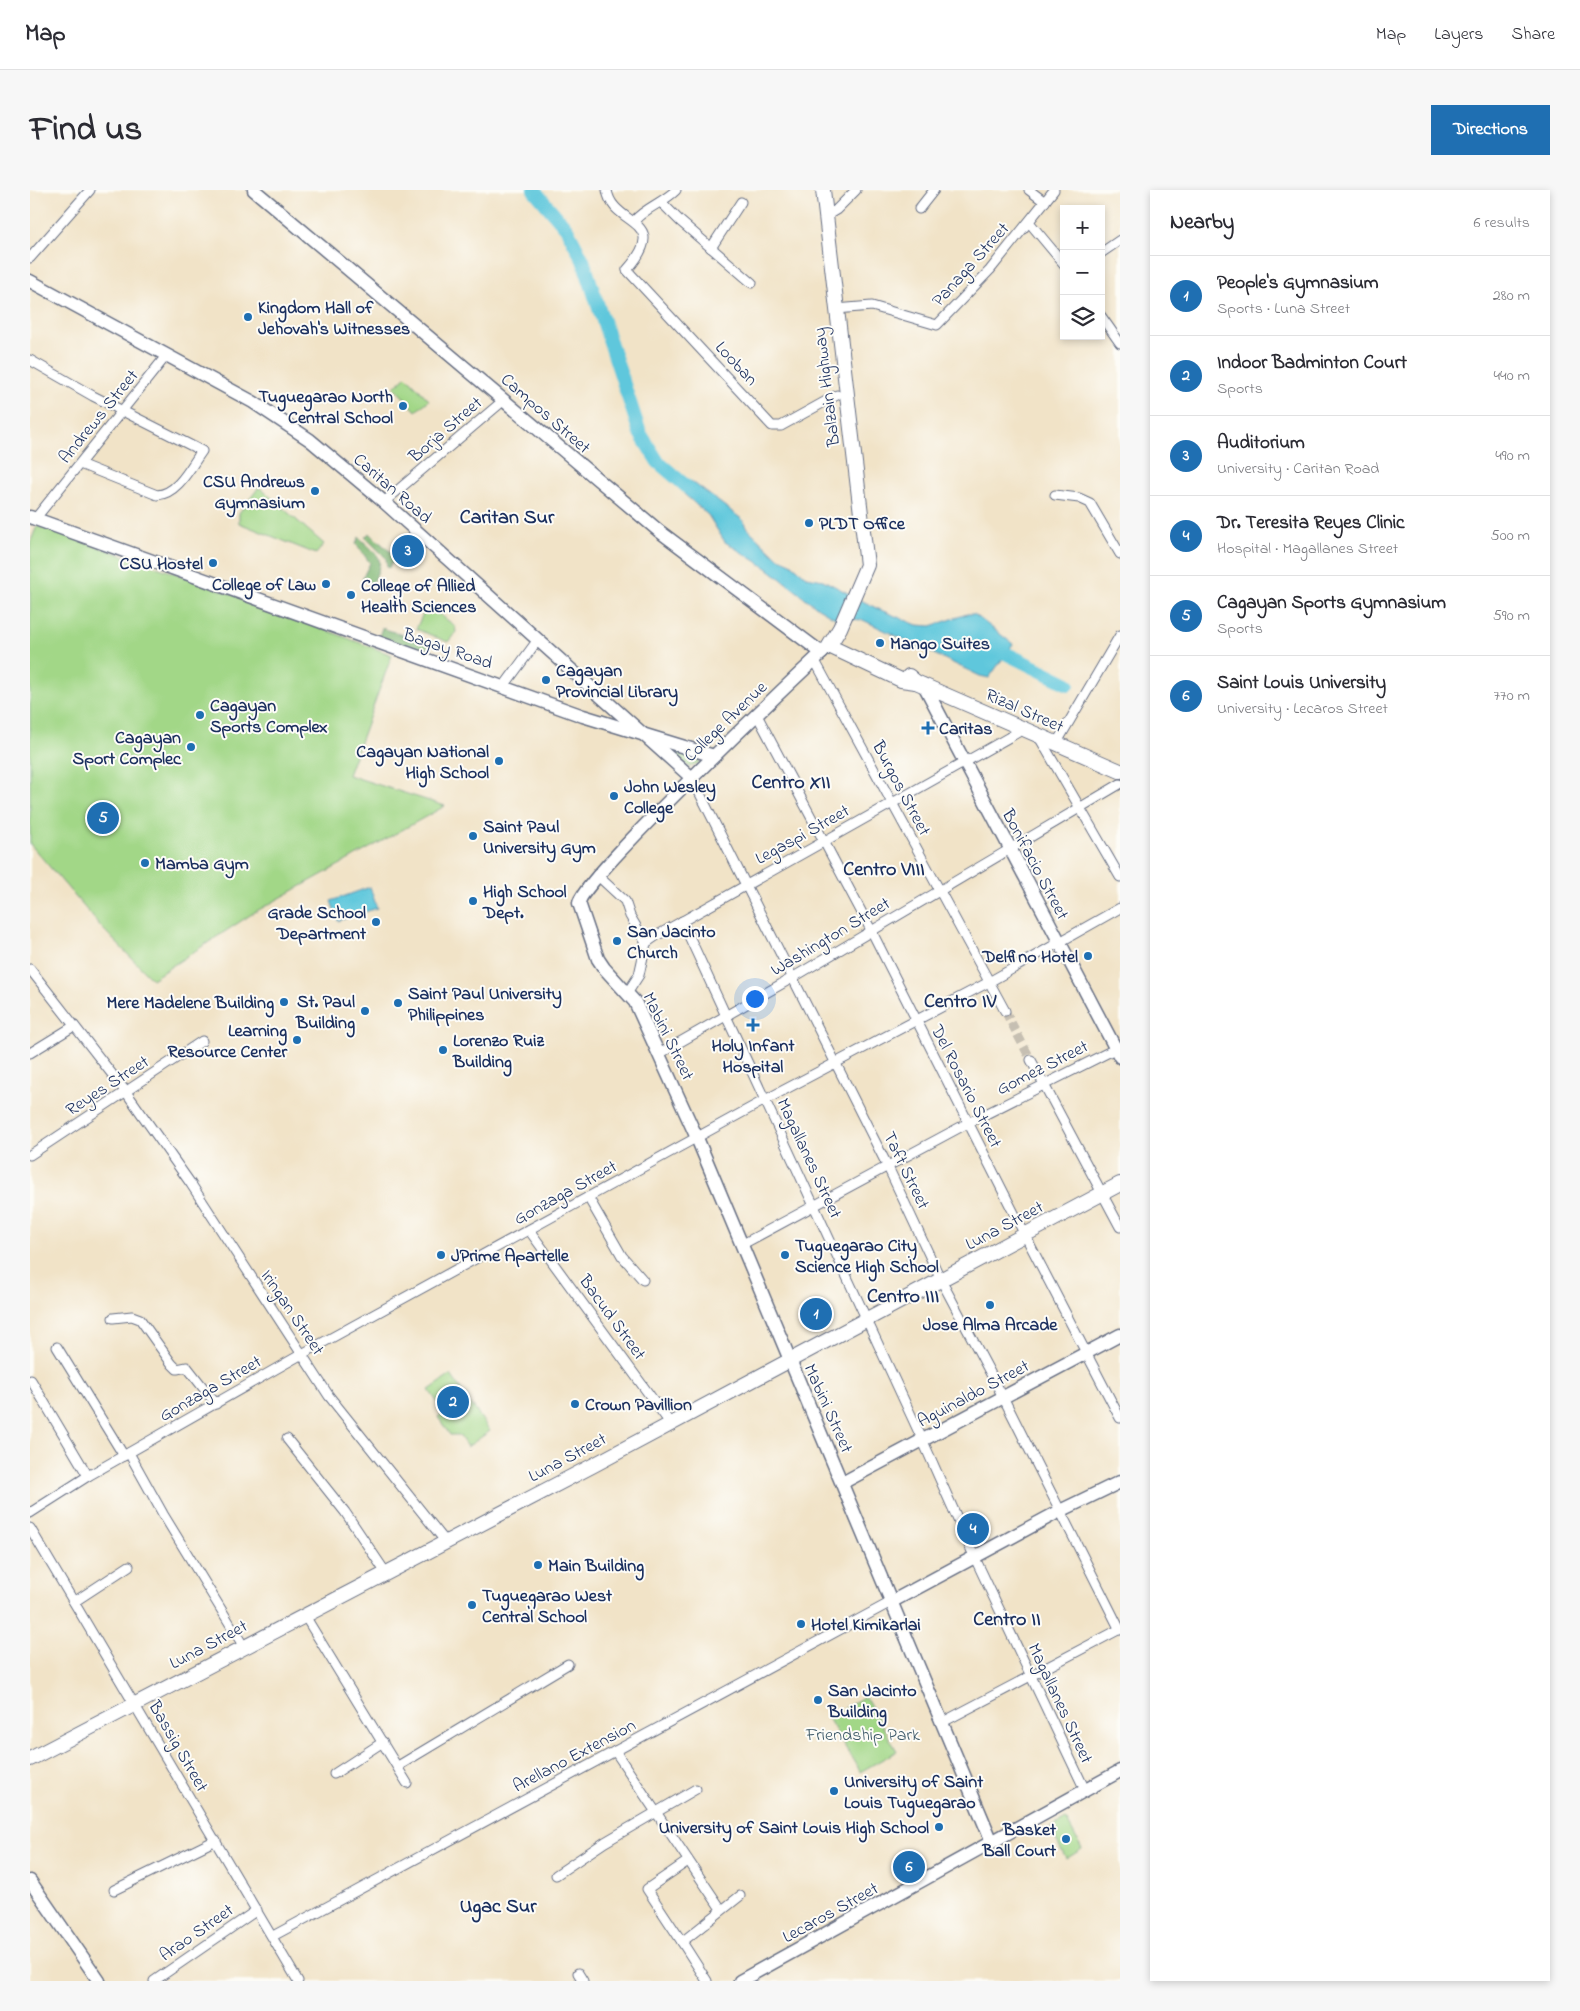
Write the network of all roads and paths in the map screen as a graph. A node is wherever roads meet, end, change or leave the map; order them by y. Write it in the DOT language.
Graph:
graph roads {
  1 [pos="90,190"];
  2 [pos="254,190"];
  3 [pos="607,190"];
  4 [pos="676,190"];
  5 [pos="816,190"];
  6 [pos="823,190"];
  7 [pos="856,190"];
  8 [pos="934,190"];
  9 [pos="1029,190"];
  10 [pos="1054,190"];
  11 [pos="662,202"];
  12 [pos="741,202"];
  13 [pos="1045,202"];
  14 [pos="918,209"];
  15 [pos="826,216"];
  16 [pos="634,221"];
  17 [pos="1029,222"];
  18 [pos="1120,240"];
  19 [pos="711,248"];
  20 [pos="1105,250"];
  21 [pos="30,258"];
  22 [pos="1060,259"];
  23 [pos="30,281"];
  24 [pos="752,284"];
  25 [pos="836,309"];
  26 [pos="1105,322"];
  27 [pos="1120,343"];
  28 [pos="166,356"];
  29 [pos="30,360"];
  30 [pos="837,395"];
  31 [pos="504,400"];
  32 [pos="123,411"];
  33 [pos="80,464"];
  34 [pos="1055,495"];
  35 [pos="384,502"];
  36 [pos="33,518"];
  37 [pos="1120,554"];
  38 [pos="861,581"];
  39 [pos="1120,635"];
  40 [pos="537,641"];
  41 [pos="828,645"];
  42 [pos="920,683"];
  43 [pos="504,686"];
  44 [pos="757,715"];
  45 [pos="1022,730"];
  46 [pos="639,733"];
  47 [pos="1039,737"];
  48 [pos="1056,744"];
  49 [pos="714,756"];
  50 [pos="963,763"];
  51 [pos="1120,771"];
  52 [pos="692,778"];
  53 [pos="1120,784"];
  54 [pos="891,804"];
  55 [pos="1081,807"];
  56 [pos="824,841"];
  57 [pos="1009,850"];
  58 [pos="597,875"];
  59 [pos="1120,877"];
  60 [pos="745,884"];
  61 [pos="939,891"];
  62 [pos="1120,908"];
  63 [pos="682,920"];
  64 [pos="870,930"];
  65 [pos="646,943"];
  66 [pos="1058,943"];
  67 [pos="30,969"];
  68 [pos="792,978"];
  69 [pos="989,982"];
  70 [pos="628,992"];
  71 [pos="1005,1012"];
  72 [pos="725,1016"];
  73 [pos="916,1020"];
  74 [pos="74,1026"];
  75 [pos="202,1041"];
  76 [pos="1118,1051"];
  77 [pos="30,1053"];
  78 [pos="659,1054"];
  79 [pos="1031,1060"];
  80 [pos="836,1063"];
  81 [pos="1044,1085"];
  82 [pos="126,1092"];
  83 [pos="765,1100"];
  84 [pos="968,1123"];
  85 [pos="697,1138"];
  86 [pos="30,1155"];
  87 [pos="888,1167"];
  88 [pos="1120,1184"];
  89 [pos="1102,1194"];
  90 [pos="588,1196"];
  91 [pos="814,1205"];
  92 [pos="1120,1227"];
  93 [pos="529,1230"];
  94 [pos="1025,1235"];
  95 [pos="741,1244"];
  96 [pos="643,1280"];
  97 [pos="941,1280"];
  98 [pos="114,1318"];
  99 [pos="865,1320"];
  100 [pos="1120,1335"];
  101 [pos="57,1347"];
  102 [pos="1087,1351"];
  103 [pos="302,1354"];
  104 [pos="789,1360"];
  105 [pos="31,1380"];
  106 [pos="1003,1397"];
  107 [pos="216,1404"];
  108 [pos="1120,1418"];
  109 [pos="670,1423"];
  110 [pos="287,1439"];
  111 [pos="922,1439"];
  112 [pos="126,1455"];
  113 [pos="88,1476"];
  114 [pos="842,1482"];
  115 [pos="1120,1482"];
  116 [pos="1060,1512"];
  117 [pos="30,1513"];
  118 [pos="30,1528"];
  119 [pos="445,1541"];
  120 [pos="974,1556"];
  121 [pos="129,1566"];
  122 [pos="386,1573"];
  123 [pos="74,1602"];
  124 [pos="890,1602"];
  125 [pos="305,1616"];
  126 [pos="1120,1629"];
  127 [pos="244,1647"];
  128 [pos="568,1664"];
  129 [pos="1031,1676"];
  130 [pos="135,1704"];
  131 [pos="941,1723"];
  132 [pos="383,1742"];
  133 [pos="615,1751"];
  134 [pos="30,1760"];
  135 [pos="398,1766"];
  136 [pos="1120,1771"];
  137 [pos="334,1774"];
  138 [pos="407,1783"];
  139 [pos="696,1789"];
  140 [pos="1085,1790"];
  141 [pos="655,1813"];
  142 [pos="216,1840"];
  143 [pos="992,1842"];
  144 [pos="688,1861"];
  145 [pos="556,1875"];
  146 [pos="30,1881"];
  147 [pos="114,1890"];
  148 [pos="740,1896"];
  149 [pos="721,1909"];
  150 [pos="257,1910"];
  151 [pos="272,1936"];
  152 [pos="682,1942"];
  153 [pos="99,1981"];
  154 [pos="154,1981"];
  155 [pos="298,1981"];
  156 [pos="707,1981"];
  157 [pos="740,1981"];
  1 -- 21 [label="street"];
  2 -- 31 [label="street, Campos Street"];
  3 -- 16 [label="street"];
  4 -- 11 [label="street"];
  5 -- 30 [label="main road, Balzain Highway"];
  6 -- 15 [label="main road, Balzain Highway"];
  7 -- 15 [label="street"];
  8 -- 14 [label="street"];
  9 -- 13 [label="street"];
  10 -- 13 [label="street, Panaga Street"];
  11 -- 16 [label="street"];
  11 -- 19 [label="street"];
  12 -- 19 [label="street"];
  13 -- 17 [label="street, Panaga Street"];
  15 -- 25 [label="main road, Balzain Highway"];
  16 -- 30 [label="street, Looban"];
  17 -- 22 [label="street"];
  17 -- 25 [label="street, Panaga Street"];
  18 -- 20 [label="street"];
  19 -- 24 [label="street"];
  23 -- 28 [label="street, Caritan Road"];
  25 -- 38 [label="main road, Balzain Highway"];
  26 -- 27 [label="street"];
  28 -- 32 [label="street, Andrews Street"];
  28 -- 35 [label="street, Caritan Road"];
  29 -- 32 [label="street"];
  30 -- 38 [label="main road, Balzain Highway"];
  31 -- 35 [label="street, Borja Street"];
  31 -- 41 [label="street, Campos Street"];
  32 -- 33 [label="street, Andrews Street"];
  32 -- 33 [label="street"];
  33 -- 36 [label="street, Andrews Street"];
  34 -- 37 [label="street"];
  35 -- 40 [label="street, Caritan Road"];
  36 -- 43 [label="street, Bagay Road"];
  38 -- 41 [label="main road, Balzain Highway"];
  39 -- 48 [label="street"];
  40 -- 43 [label="street"];
  40 -- 46 [label="street, Caritan Road"];
  41 -- 42 [label="main road, Rizal Street"];
  41 -- 44 [label="street, College Avenue"];
  41 -- 54 [label="street, Burgos Street"];
  42 -- 45 [label="main road, Rizal Street"];
  42 -- 50 [label="street, Bonifacio Street"];
  43 -- 46 [label="street, Bagay Road"];
  44 -- 49 [label="street, College Avenue"];
  44 -- 56 [label="street, Del Rosario Street"];
  45 -- 47 [label="main road, Rizal Street"];
  45 -- 50 [label="street, Legaspi Street"];
  46 -- 49 [label="street, Bagay Road"];
  46 -- 52 [label="street, Caritan Road"];
  47 -- 48 [label="main road, Rizal Street"];
  47 -- 55 [label="street"];
  48 -- 51 [label="main road, Rizal Street"];
  49 -- 52 [label="street, College Avenue"];
  50 -- 54 [label="street, Legaspi Street"];
  50 -- 57 [label="street, Bonifacio Street"];
  52 -- 58 [label="street, College Avenue"];
  52 -- 60 [label="street, Taft Street"];
  53 -- 55 [label="street, Washington Street"];
  54 -- 56 [label="street, Legaspi Street"];
  54 -- 61 [label="street, Burgos Street"];
  55 -- 57 [label="street, Washington Street"];
  55 -- 59 [label="street"];
  56 -- 60 [label="street, Legaspi Street"];
  56 -- 64 [label="street, Del Rosario Street"];
  57 -- 61 [label="street, Washington Street"];
  57 -- 66 [label="street, Bonifacio Street"];
  58 -- 65 [label="street"];
  58 -- 70 [label="street, College Avenue"];
  60 -- 63 [label="street, Legaspi Street"];
  60 -- 68 [label="street, Taft Street"];
  61 -- 64 [label="street, Washington Street"];
  61 -- 69 [label="street, Burgos Street"];
  62 -- 66 [label="street, Gonzaga Street"];
  63 -- 65 [label="street, Legaspi Street"];
  63 -- 72 [label="street, Magallanes Street"];
  64 -- 68 [label="street, Washington Street"];
  64 -- 73 [label="street, Del Rosario Street"];
  65 -- 70 [label="street"];
  66 -- 69 [label="street, Gonzaga Street"];
  66 -- 76 [label="street, Bonifacio Street"];
  67 -- 74 [label="street, Iringan Street"];
  68 -- 72 [label="street, Washington Street"];
  68 -- 80 [label="street, Taft Street"];
  69 -- 71 [label="street, Burgos Street"];
  69 -- 73 [label="street, Gonzaga Street"];
  70 -- 78 [label="street, Mabini Street"];
  72 -- 78 [label="street, Washington Street"];
  72 -- 83 [label="street, Magallanes Street"];
  73 -- 80 [label="street, Gonzaga Street"];
  73 -- 84 [label="street, Del Rosario Street"];
  74 -- 77 [label="street"];
  74 -- 82 [label="street, Iringan Street"];
  75 -- 82 [label="street, Reyes Street"];
  76 -- 81 [label="street, Gomez Street"];
  78 -- 85 [label="street, Mabini Street"];
  79 -- 81 [label="street"];
  80 -- 83 [label="street, Gonzaga Street"];
  80 -- 87 [label="street, Taft Street"];
  81 -- 84 [label="street, Gomez Street"];
  81 -- 89 [label="street"];
  82 -- 86 [label="street, Reyes Street"];
  82 -- 103 [label="street, Iringan Street"];
  83 -- 85 [label="street, Gonzaga Street"];
  83 -- 91 [label="street, Magallanes Street"];
  84 -- 87 [label="street, Gomez Street"];
  84 -- 94 [label="street, Del Rosario Street"];
  85 -- 90 [label="street, Gonzaga Street"];
  85 -- 95 [label="street, Mabini Street"];
  87 -- 91 [label="street, Gomez Street"];
  87 -- 97 [label="street, Taft Street"];
  88 -- 89 [label="main road, Luna Street"];
  89 -- 92 [label="street"];
  89 -- 94 [label="main road, Luna Street"];
  90 -- 93 [label="street, Gonzaga Street"];
  90 -- 96 [label="street"];
  91 -- 95 [label="street, Gomez Street"];
  91 -- 99 [label="street, Magallanes Street"];
  93 -- 103 [label="street, Gonzaga Street"];
  93 -- 109 [label="street, Bacud Street"];
  94 -- 97 [label="main road, Luna Street"];
  94 -- 102 [label="street, Del Rosario Street"];
  95 -- 104 [label="street, Mabini Street"];
  97 -- 99 [label="main road, Luna Street"];
  97 -- 106 [label="street, Taft Street"];
  98 -- 107 [label="street"];
  99 -- 104 [label="main road, Luna Street"];
  99 -- 111 [label="street, Magallanes Street"];
  100 -- 102 [label="street, Aguinaldo Street"];
  101 -- 112 [label="street"];
  102 -- 106 [label="street, Aguinaldo Street"];
  102 -- 108 [label="street, Del Rosario Street"];
  103 -- 107 [label="street, Gonzaga Street"];
  103 -- 119 [label="street, Iringan Street"];
  104 -- 109 [label="main road, Luna Street"];
  104 -- 114 [label="street, Mabini Street"];
  105 -- 113 [label="street"];
  106 -- 111 [label="street, Aguinaldo Street"];
  106 -- 116 [label="street, Taft Street"];
  107 -- 112 [label="street, Gonzaga Street"];
  109 -- 119 [label="main road, Luna Street"];
  110 -- 122 [label="street"];
  111 -- 114 [label="street, Aguinaldo Street"];
  111 -- 120 [label="street, Magallanes Street"];
  112 -- 113 [label="street, Gonzaga Street"];
  112 -- 127 [label="street"];
  113 -- 117 [label="street, Gonzaga Street"];
  114 -- 124 [label="street, Mabini Street"];
  115 -- 116 [label="street"];
  116 -- 120 [label="street"];
  116 -- 126 [label="street, Taft Street"];
  118 -- 123 [label="street, Bassig Street"];
  119 -- 122 [label="main road, Luna Street"];
  120 -- 124 [label="street"];
  120 -- 129 [label="street, Magallanes Street"];
  121 -- 123 [label="street"];
  122 -- 125 [label="main road, Luna Street"];
  123 -- 130 [label="street, Bassig Street"];
  124 -- 131 [label="street, Mabini Street"];
  124 -- 133 [label="street, Arellano Extension"];
  125 -- 127 [label="main road, Luna Street"];
  125 -- 132 [label="street"];
  126 -- 129 [label="street"];
  127 -- 130 [label="main road, Luna Street"];
  128 -- 135 [label="street"];
  129 -- 131 [label="street"];
  129 -- 140 [label="street, Magallanes Street"];
  130 -- 134 [label="main road, Luna Street"];
  130 -- 142 [label="street, Bassig Street"];
  131 -- 143 [label="street, Mabini Street"];
  132 -- 135 [label="street"];
  132 -- 137 [label="street"];
  133 -- 141 [label="street"];
  133 -- 151 [label="street, Arellano Extension"];
  135 -- 138 [label="street"];
  136 -- 140 [label="street, Lecaros Street"];
  139 -- 141 [label="street"];
  140 -- 143 [label="street, Lecaros Street"];
  141 -- 144 [label="street"];
  141 -- 145 [label="street"];
  142 -- 147 [label="street"];
  142 -- 150 [label="street, Bassig Street"];
  143 -- 157 [label="street, Lecaros Street"];
  144 -- 149 [label="street"];
  144 -- 152 [label="street"];
  146 -- 153 [label="street"];
  148 -- 149 [label="street"];
  149 -- 152 [label="street"];
  150 -- 151 [label="street, Bassig Street"];
  150 -- 154 [label="street, Arao Street"];
  151 -- 155 [label="street, Bassig Street"];
  152 -- 156 [label="street"];
}
